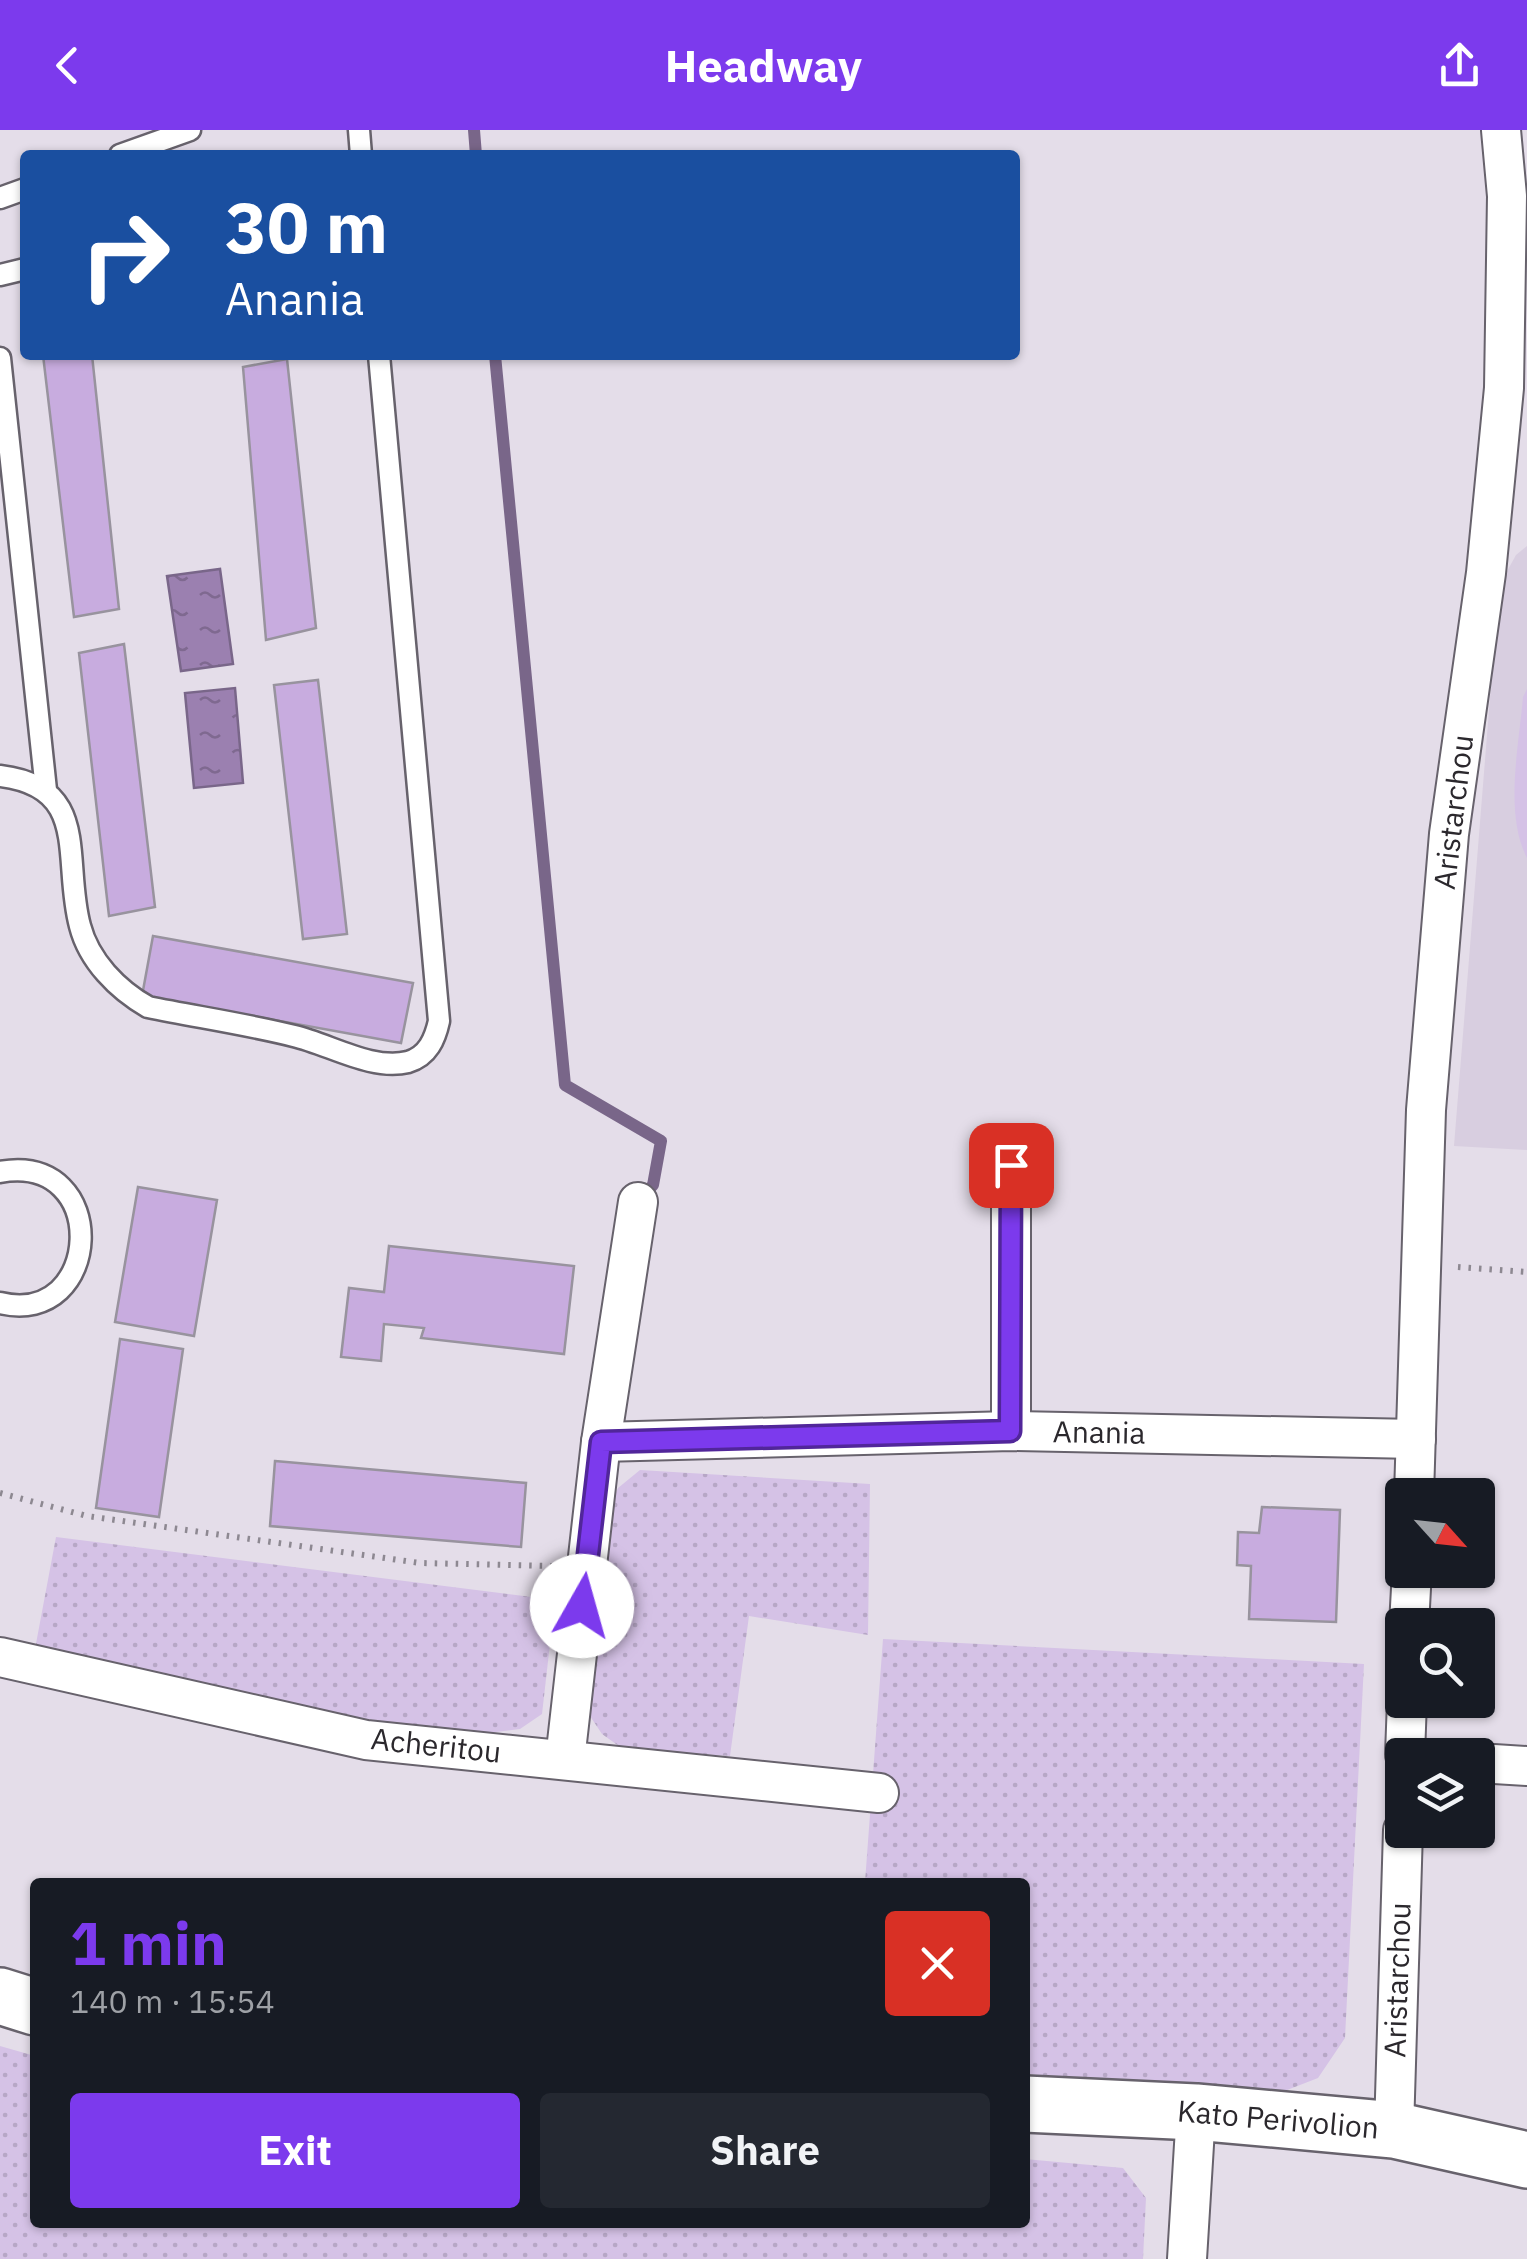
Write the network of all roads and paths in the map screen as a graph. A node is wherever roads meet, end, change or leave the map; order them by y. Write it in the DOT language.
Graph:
graph roads {
  1 [pos="190,130"];
  2 [pos="1501,130"];
  3 [pos="134,150"];
  4 [pos="0,358"];
  5 [pos="379,360"];
  6 [pos="1512,450"];
  7 [pos="0,776"];
  8 [pos="46,790"];
  9 [pos="1011,1165"];
  10 [pos="0,1172"];
  11 [pos="638,1202"];
  12 [pos="1422,1265"];
  13 [pos="1527,1272"];
  14 [pos="0,1304"];
  15 [pos="1010,1431"];
  16 [pos="1416,1439"];
  17 [pos="601,1442"];
  18 [pos="1415,1478"];
  19 [pos="0,1493"];
  20 [pos="587,1567"];
  21 [pos="0,1657"];
  22 [pos="565,1760"];
  23 [pos="1495,1765"];
  24 [pos="1527,1766"];
  25 [pos="879,1794"];
  26 [pos="1402,1848"];
  27 [pos="0,1996"];
  28 [pos="30,2005"];
  29 [pos="1030,2104"];
  30 [pos="1196,2112"];
  31 [pos="1394,2130"];
  32 [pos="1527,2160"];
  33 [pos="1187,2259"];
  1 -- 3 [label="lane"];
  2 -- 6 [label="street, Aristarchou"];
  4 -- 8 [label="lane"];
  5 -- 8 [label="lane"];
  6 -- 12 [label="street, Aristarchou"];
  7 -- 8 [label="lane"];
  9 -- 15 [label="street"];
  10 -- 14 [label="lane"];
  11 -- 17 [label="street"];
  12 -- 13 [label="path"];
  12 -- 16 [label="street, Aristarchou"];
  15 -- 16 [label="street, Anania"];
  15 -- 17 [label="street, Anania"];
  16 -- 18 [label="street, Aristarchou"];
  17 -- 20 [label="street"];
  19 -- 20 [label="path"];
  20 -- 22 [label="street"];
  21 -- 22 [label="street, Acheritou"];
  22 -- 25 [label="street, Acheritou"];
  23 -- 24 [label="street"];
  26 -- 31 [label="street, Aristarchou"];
  27 -- 28 [label="street"];
  29 -- 30 [label="street, Kato Perivolion"];
  30 -- 31 [label="street, Kato Perivolion"];
  30 -- 33 [label="street"];
  31 -- 32 [label="street, Kato Perivolion"];
}
